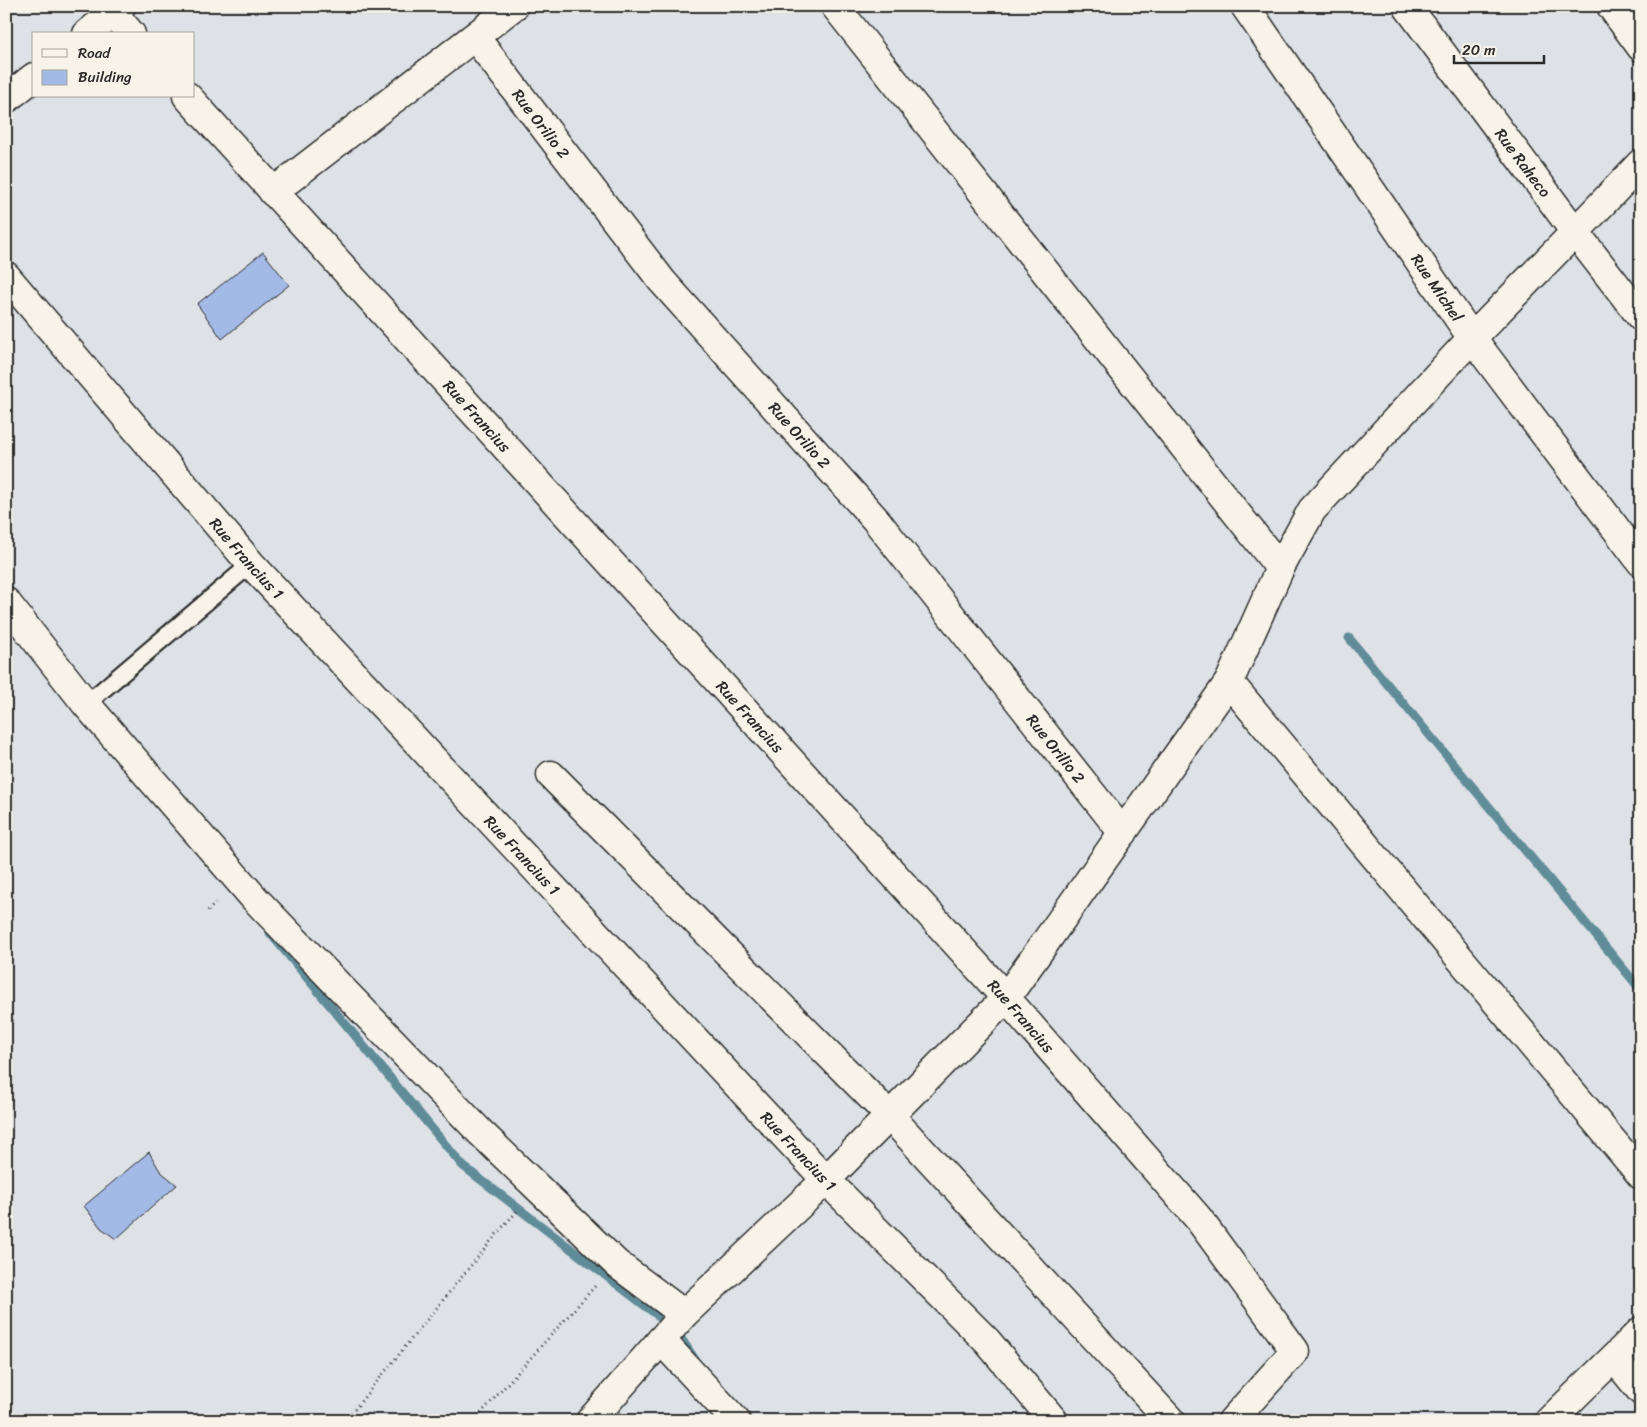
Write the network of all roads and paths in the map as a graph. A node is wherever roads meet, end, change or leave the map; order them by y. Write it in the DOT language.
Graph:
graph roads {
  1 [pos="514,6"];
  2 [pos="835,6"];
  3 [pos="1245,6"];
  4 [pos="1408,6"];
  5 [pos="1611,6"];
  6 [pos="117,10"];
  7 [pos="90,32"];
  8 [pos="131,32"];
  9 [pos="475,37"];
  10 [pos="1641,47"];
  11 [pos="32,78"];
  12 [pos="189,98"];
  13 [pos="6,99"];
  14 [pos="1641,163"];
  15 [pos="272,192"];
  16 [pos="1575,232"];
  17 [pos="6,276"];
  18 [pos="1641,317"];
  19 [pos="1472,338"];
  20 [pos="1641,562"];
  21 [pos="251,564"];
  22 [pos="1280,568"];
  23 [pos="6,602"];
  24 [pos="1229,682"];
  25 [pos="86,704"];
  26 [pos="551,775"];
  27 [pos="1123,833"];
  28 [pos="1006,998"];
  29 [pos="890,1116"];
  30 [pos="1641,1175"];
  31 [pos="826,1180"];
  32 [pos="499,1231"];
  33 [pos="617,1264"];
  34 [pos="684,1314"];
  35 [pos="1641,1331"];
  36 [pos="661,1340"];
  37 [pos="1614,1358"];
  38 [pos="1641,1391"];
  39 [pos="345,1421"];
  40 [pos="474,1421"];
  41 [pos="590,1421"];
  42 [pos="736,1421"];
  43 [pos="1054,1421"];
  44 [pos="1171,1421"];
  45 [pos="1232,1421"];
  46 [pos="1549,1421"];
  1 -- 9 [label="street"];
  2 -- 22 [label="street"];
  3 -- 19 [label="street, Rue Michel"];
  4 -- 16 [label="street, Rue Raheco"];
  5 -- 10 [label="street"];
  6 -- 7 [label="street"];
  6 -- 8 [label="street"];
  9 -- 15 [label="street"];
  9 -- 27 [label="street, Rue Orilio 2"];
  11 -- 13 [label="street"];
  12 -- 15 [label="street, Rue Francius"];
  14 -- 16 [label="street"];
  15 -- 28 [label="street, Rue Francius"];
  16 -- 18 [label="street, Rue Raheco"];
  16 -- 19 [label="street"];
  17 -- 21 [label="street, Rue Francius 1"];
  19 -- 20 [label="street, Rue Michel"];
  19 -- 22 [label="street"];
  21 -- 25 [label="lane"];
  21 -- 31 [label="street, Rue Francius 1"];
  22 -- 24 [label="street"];
  23 -- 25 [label="street"];
  24 -- 27 [label="street"];
  24 -- 30 [label="street"];
  25 -- 33 [label="street"];
  26 -- 29 [label="street"];
  27 -- 28 [label="street"];
  28 -- 29 [label="street"];
  28 -- 45 [label="street, Rue Francius"];
  29 -- 31 [label="street"];
  29 -- 44 [label="street"];
  31 -- 34 [label="street"];
  31 -- 43 [label="street, Rue Francius 1"];
  32 -- 39 [label="path"];
  33 -- 34 [label="street"];
  33 -- 40 [label="path"];
  34 -- 36 [label="street"];
  35 -- 37 [label="street"];
  36 -- 41 [label="street"];
  36 -- 42 [label="street"];
  37 -- 38 [label="street"];
  37 -- 46 [label="street"];
}
